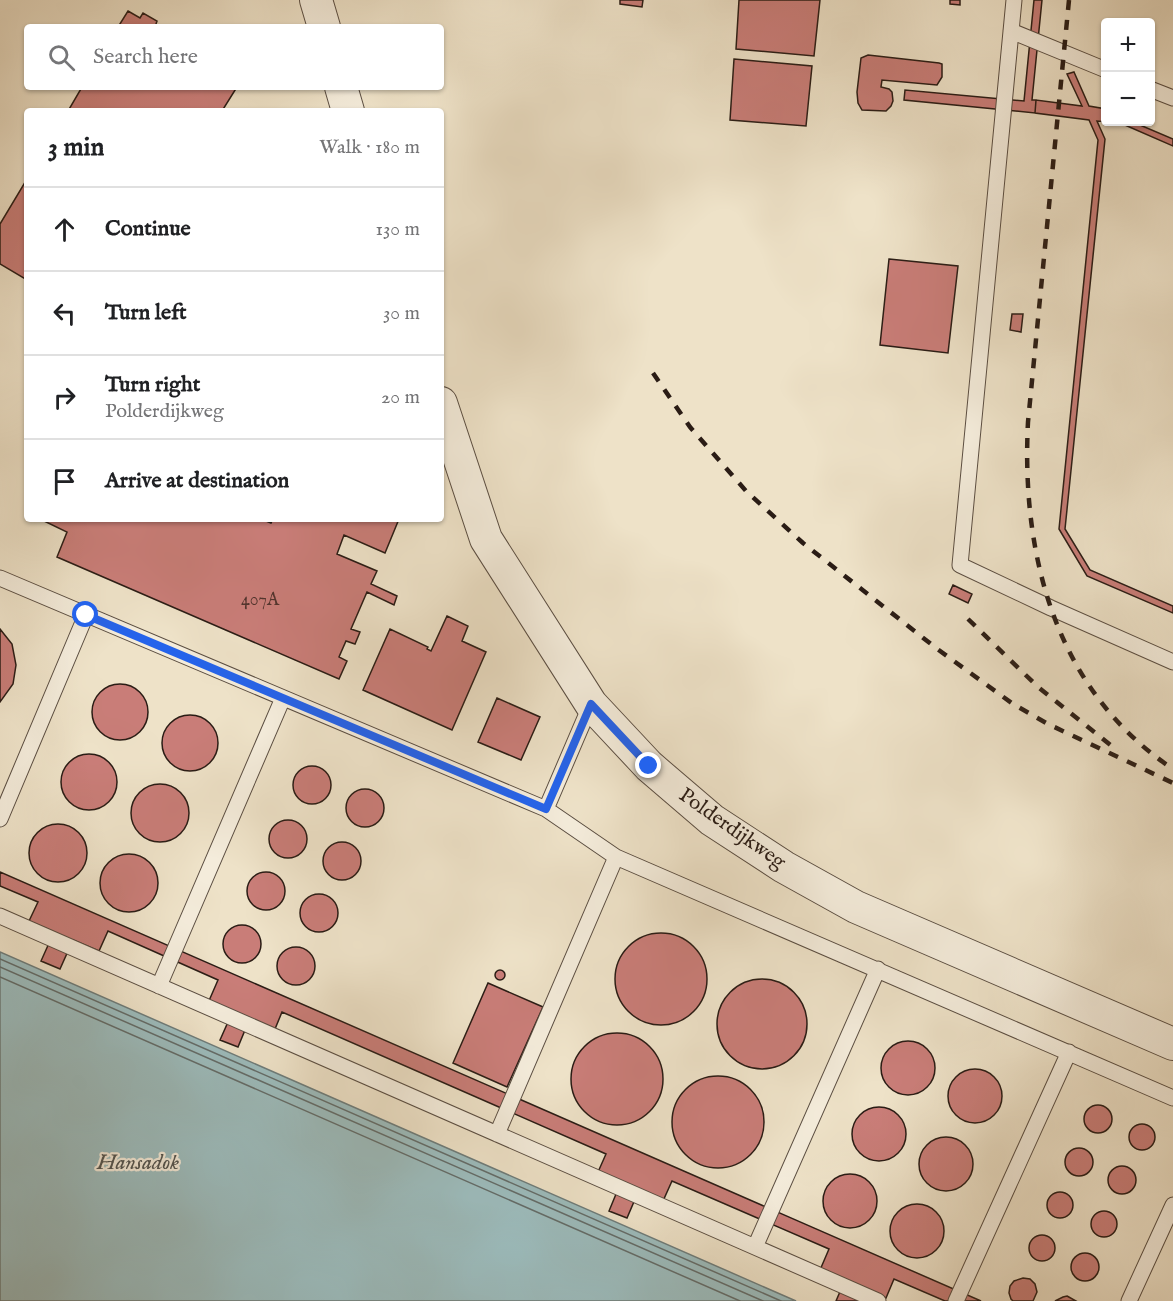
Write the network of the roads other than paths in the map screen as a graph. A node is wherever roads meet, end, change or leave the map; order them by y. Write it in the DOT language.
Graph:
graph roads {
  1 [pos="316,0"];
  2 [pos="1014,0"];
  3 [pos="323,24"];
  4 [pos="1011,31"];
  5 [pos="1101,68"];
  6 [pos="342,90"];
  7 [pos="1155,91"];
  8 [pos="1173,98"];
  9 [pos="347,108"];
  10 [pos="444,413"];
  11 [pos="0,578"];
  12 [pos="86,615"];
  13 [pos="1173,662"];
  14 [pos="283,698"];
  15 [pos="591,704"];
  16 [pos="546,809"];
  17 [pos="0,819"];
  18 [pos="616,857"];
  19 [pos="0,916"];
  20 [pos="878,969"];
  21 [pos="159,986"];
  22 [pos="1173,1044"];
  23 [pos="1069,1053"];
  24 [pos="1173,1098"];
  25 [pos="497,1134"];
  26 [pos="1173,1204"];
  27 [pos="755,1247"];
  28 [pos="878,1301"];
  29 [pos="956,1301"];
  30 [pos="1129,1301"];
  1 -- 3 [label="street"];
  2 -- 4 [label="lane"];
  4 -- 5 [label="lane"];
  4 -- 13 [label="lane"];
  6 -- 9 [label="street"];
  7 -- 8 [label="lane"];
  10 -- 15 [label="street, Polderdijkweg"];
  11 -- 12 [label="lane"];
  12 -- 14 [label="lane"];
  12 -- 17 [label="lane"];
  14 -- 16 [label="lane"];
  14 -- 21 [label="lane"];
  15 -- 16 [label="lane"];
  15 -- 22 [label="street, Polderdijkweg"];
  16 -- 18 [label="lane"];
  18 -- 20 [label="lane"];
  18 -- 25 [label="lane"];
  19 -- 21 [label="lane"];
  20 -- 23 [label="lane"];
  20 -- 27 [label="lane"];
  21 -- 25 [label="lane"];
  23 -- 24 [label="lane"];
  23 -- 29 [label="lane"];
  25 -- 27 [label="lane"];
  26 -- 30 [label="lane"];
  27 -- 28 [label="lane"];
}
